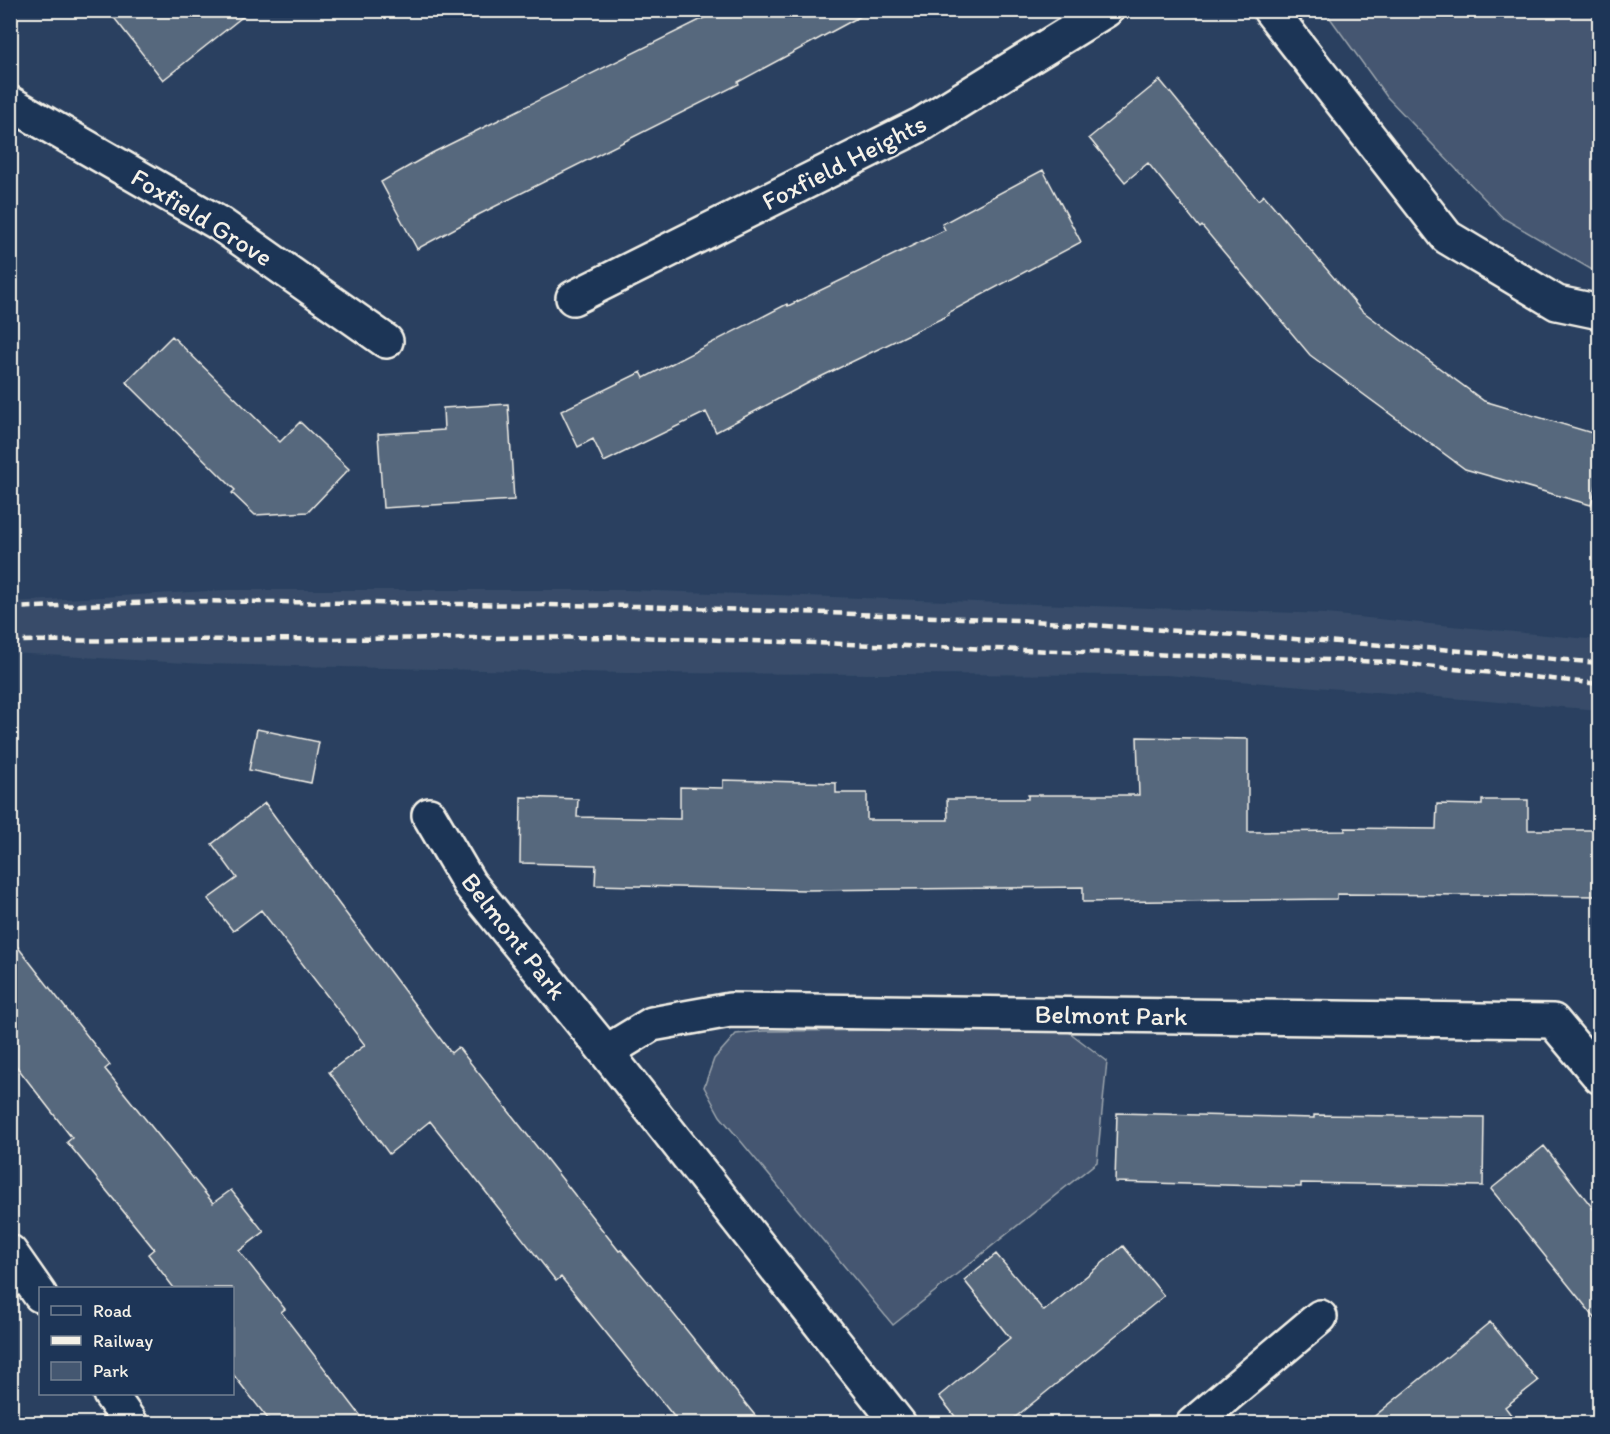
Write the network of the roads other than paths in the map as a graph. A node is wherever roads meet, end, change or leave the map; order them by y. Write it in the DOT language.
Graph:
graph roads {
  1 [pos="1106,10"];
  2 [pos="1270,10"];
  3 [pos="10,103"];
  4 [pos="573,298"];
  5 [pos="1599,312"];
  6 [pos="386,341"];
  7 [pos="429,815"];
  8 [pos="606,1052"];
  9 [pos="1599,1077"];
  10 [pos="10,1252"];
  11 [pos="39,1294"];
  12 [pos="1320,1317"];
  13 [pos="111,1395"];
  14 [pos="131,1424"];
  15 [pos="899,1424"];
  16 [pos="1194,1424"];
  1 -- 4 [label="street, Foxfield Heights"];
  2 -- 5 [label="street"];
  3 -- 6 [label="street, Foxfield Grove"];
  7 -- 8 [label="street, Belmont Park"];
  8 -- 9 [label="street, Belmont Park"];
  8 -- 15 [label="street, Belmont Park"];
  10 -- 11 [label="street"];
  12 -- 16 [label="street"];
  13 -- 14 [label="street"];
}
